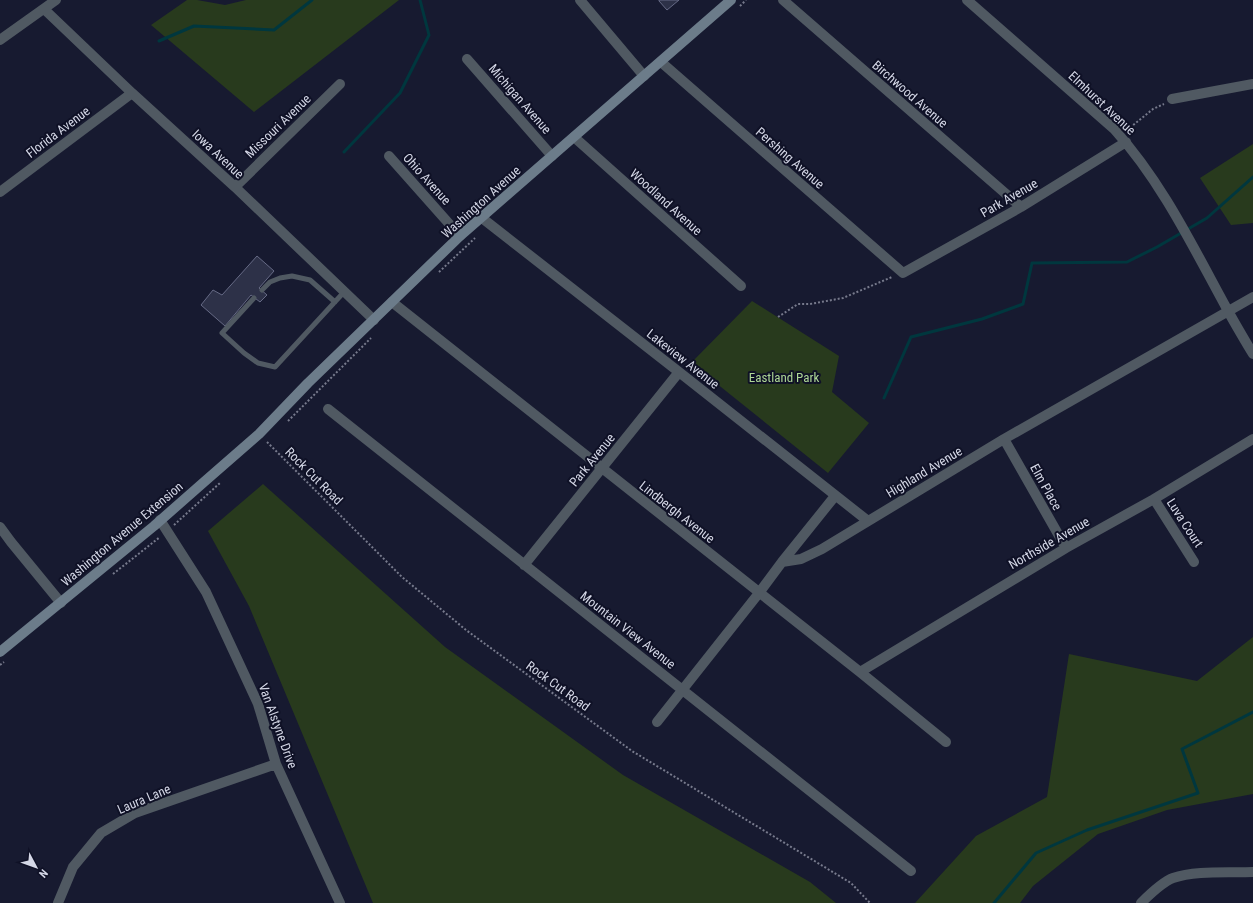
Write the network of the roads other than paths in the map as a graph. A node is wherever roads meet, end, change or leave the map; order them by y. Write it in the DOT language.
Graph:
graph roads {
  1 [pos="56,0"];
  2 [pos="580,0"];
  3 [pos="731,0"];
  4 [pos="783,0"];
  5 [pos="967,0"];
  6 [pos="44,9"];
  7 [pos="0,40"];
  8 [pos="467,59"];
  9 [pos="661,62"];
  10 [pos="644,76"];
  11 [pos="340,84"];
  12 [pos="1253,84"];
  13 [pos="132,93"];
  14 [pos="1172,100"];
  15 [pos="574,137"];
  16 [pos="1123,138"];
  17 [pos="389,156"];
  18 [pos="552,156"];
  19 [pos="234,187"];
  20 [pos="0,192"];
  21 [pos="1021,208"];
  22 [pos="486,221"];
  23 [pos="460,236"];
  24 [pos="903,273"];
  25 [pos="741,286"];
  26 [pos="262,290"];
  27 [pos="344,292"];
  28 [pos="1253,296"];
  29 [pos="254,298"];
  30 [pos="335,302"];
  31 [pos="392,302"];
  32 [pos="1228,311"];
  33 [pos="374,320"];
  34 [pos="1253,354"];
  35 [pos="679,372"];
  36 [pos="328,409"];
  37 [pos="259,434"];
  38 [pos="1004,439"];
  39 [pos="1253,439"];
  40 [pos="602,468"];
  41 [pos="835,496"];
  42 [pos="1154,499"];
  43 [pos="160,520"];
  44 [pos="868,522"];
  45 [pos="0,527"];
  46 [pos="1066,548"];
  47 [pos="782,562"];
  48 [pos="1194,562"];
  49 [pos="524,564"];
  50 [pos="759,593"];
  51 [pos="60,602"];
  52 [pos="0,652"];
  53 [pos="860,672"];
  54 [pos="683,689"];
  55 [pos="657,722"];
  56 [pos="946,742"];
  57 [pos="276,764"];
  58 [pos="912,871"];
  59 [pos="1253,872"];
  60 [pos="58,903"];
  61 [pos="340,903"];
  62 [pos="1140,903"];
  1 -- 6 [label="street"];
  2 -- 10 [label="street"];
  3 -- 9 [label="street, Washington Avenue"];
  4 -- 21 [label="street, Birchwood Avenue"];
  5 -- 16 [label="street, Elmhurst Avenue"];
  6 -- 7 [label="street"];
  6 -- 13 [label="street, Iowa Avenue"];
  8 -- 18 [label="street, Michigan Avenue"];
  9 -- 10 [label="street, Washington Avenue"];
  9 -- 24 [label="street, Pershing Avenue"];
  10 -- 15 [label="street, Washington Avenue"];
  11 -- 19 [label="street, Missouri Avenue"];
  12 -- 14 [label="street"];
  13 -- 19 [label="street, Iowa Avenue"];
  13 -- 20 [label="street, Florida Avenue"];
  15 -- 18 [label="street, Washington Avenue"];
  15 -- 25 [label="street, Woodland Avenue"];
  16 -- 21 [label="street, Park Avenue"];
  16 -- 32 [label="street, Elmhurst Avenue"];
  17 -- 23 [label="street, Ohio Avenue"];
  18 -- 22 [label="street, Washington Avenue"];
  19 -- 27 [label="street, Iowa Avenue"];
  21 -- 24 [label="street, Park Avenue"];
  22 -- 23 [label="street, Washington Avenue"];
  22 -- 35 [label="street, Lakeview Avenue"];
  23 -- 31 [label="street, Washington Avenue"];
  26 -- 30 [label="lane"];
  27 -- 30 [label="lane"];
  27 -- 33 [label="street, Iowa Avenue"];
  28 -- 32 [label="street, Highland Avenue"];
  29 -- 30 [label="lane"];
  31 -- 33 [label="street, Washington Avenue"];
  31 -- 40 [label="street, Lindbergh Avenue"];
  32 -- 34 [label="street, Elmhurst Avenue"];
  32 -- 38 [label="street, Highland Avenue"];
  33 -- 37 [label="street, Washington Avenue"];
  35 -- 40 [label="street, Park Avenue"];
  35 -- 41 [label="street, Lakeview Avenue"];
  36 -- 49 [label="street, Mountain View Avenue"];
  37 -- 43 [label="street, Washington Avenue Extension"];
  38 -- 44 [label="street, Highland Avenue"];
  38 -- 46 [label="street, Elm Place"];
  39 -- 42 [label="street, Northside Avenue"];
  40 -- 49 [label="street, Park Avenue"];
  40 -- 50 [label="street, Lindbergh Avenue"];
  41 -- 44 [label="street, Lakeview Avenue"];
  41 -- 47 [label="street"];
  42 -- 46 [label="street, Northside Avenue"];
  42 -- 48 [label="street, Luva Court"];
  43 -- 51 [label="street, Washington Avenue Extension"];
  43 -- 57 [label="street, Van Alstyne Drive"];
  44 -- 47 [label="street, Highland Avenue"];
  45 -- 51 [label="street"];
  46 -- 53 [label="street, Northside Avenue"];
  47 -- 50 [label="street"];
  49 -- 54 [label="street, Mountain View Avenue"];
  50 -- 53 [label="street, Lindbergh Avenue"];
  50 -- 54 [label="street"];
  51 -- 52 [label="street, Washington Avenue Extension"];
  53 -- 56 [label="street, Lindbergh Avenue"];
  54 -- 55 [label="street"];
  54 -- 58 [label="street, Mountain View Avenue"];
  57 -- 60 [label="street, Laura Lane"];
  57 -- 61 [label="street, Van Alstyne Drive"];
  59 -- 62 [label="street"];
}
